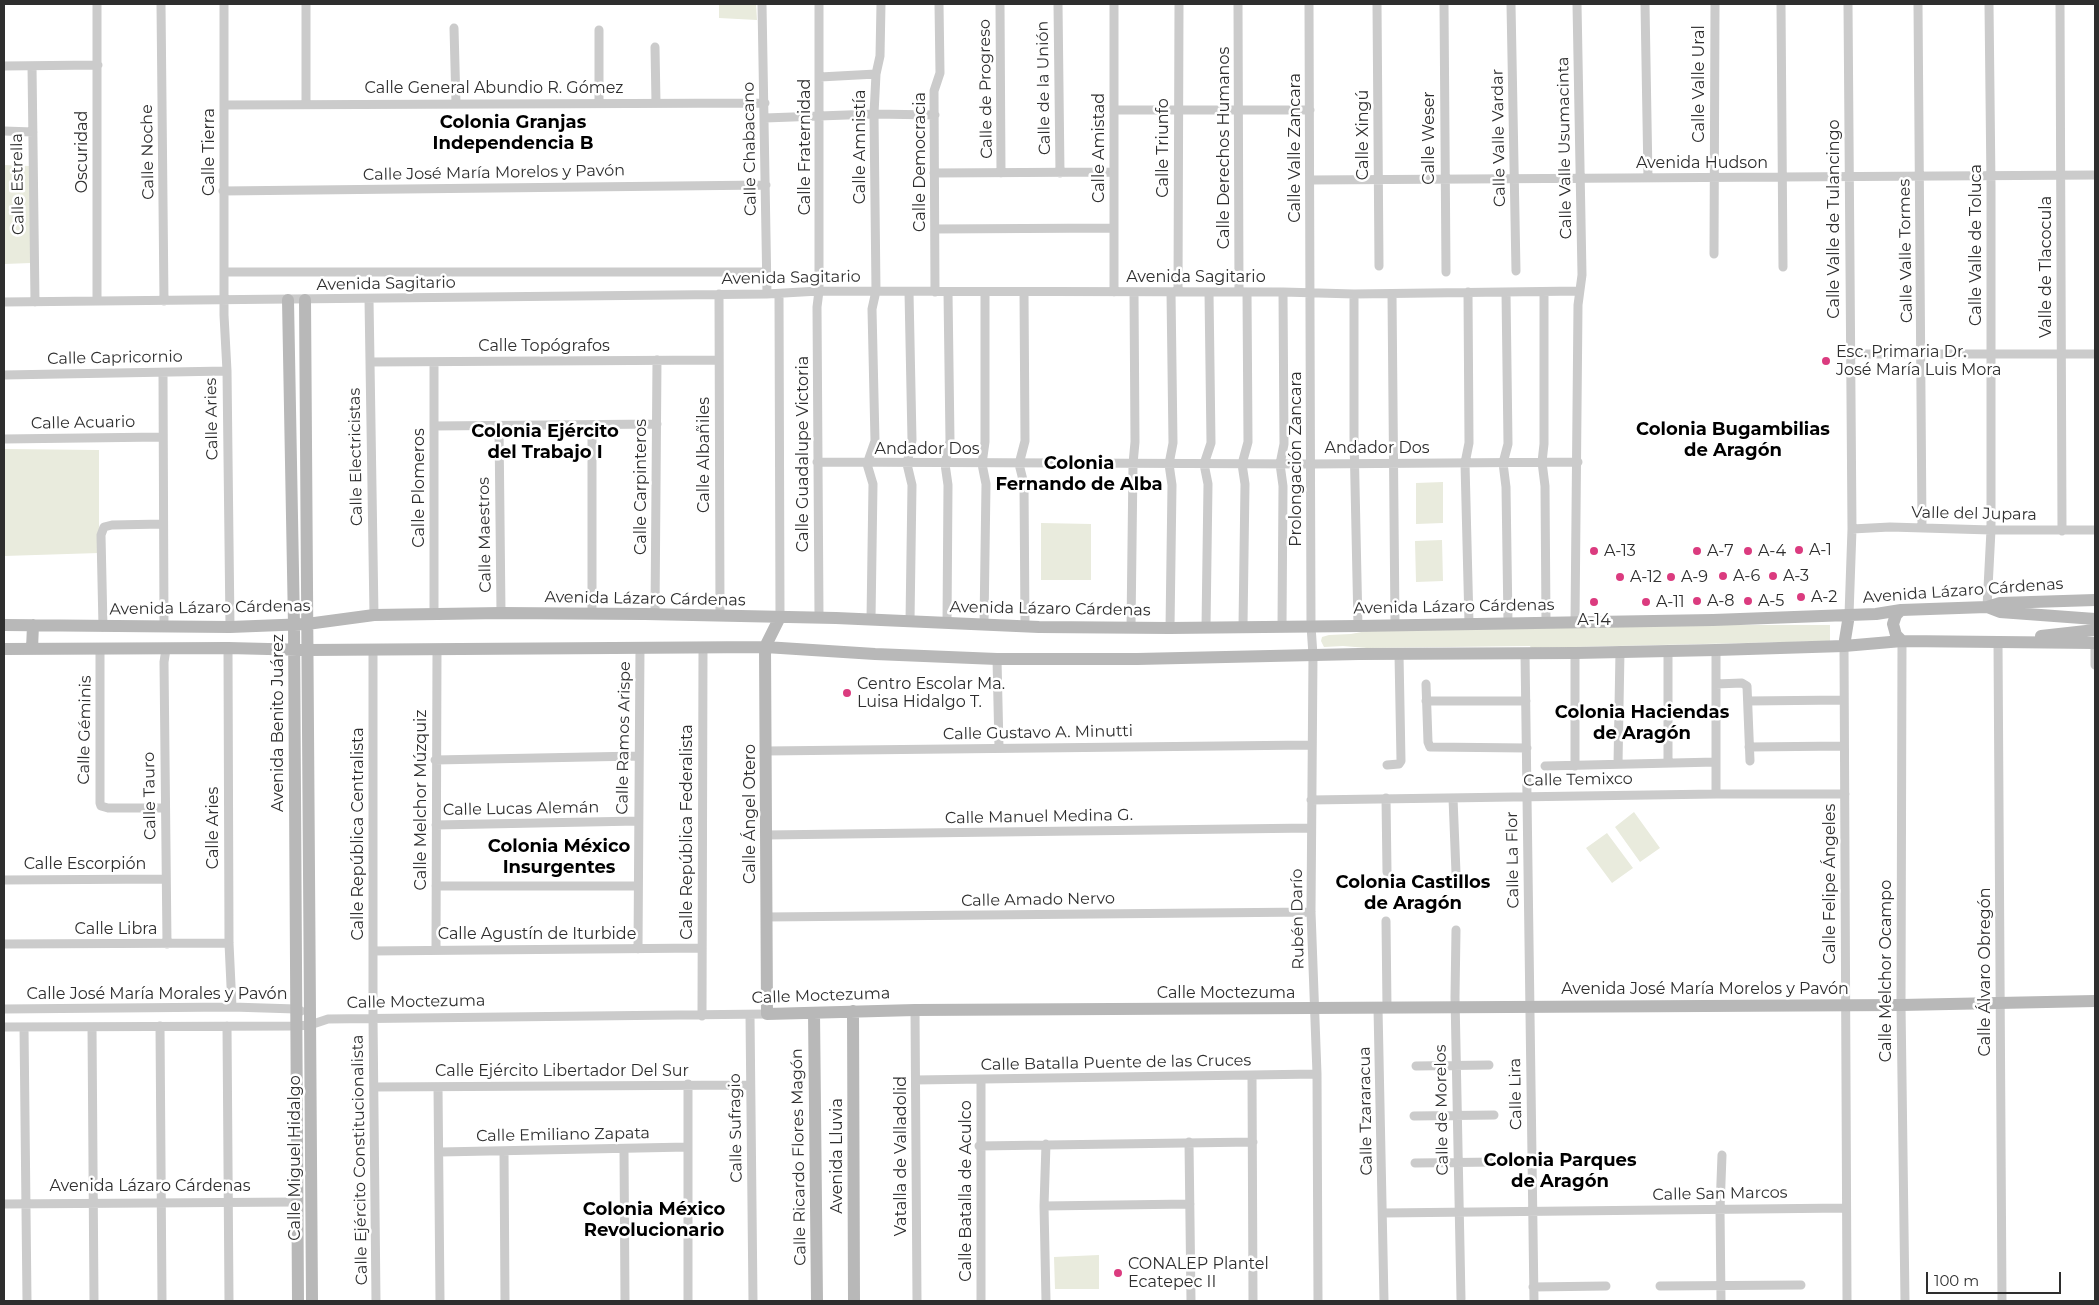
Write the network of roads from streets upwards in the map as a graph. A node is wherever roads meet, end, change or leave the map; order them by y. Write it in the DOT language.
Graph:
graph roads {
  1 [pos="97,4"];
  2 [pos="161,4"];
  3 [pos="224,4"];
  4 [pos="306,4"];
  5 [pos="762,4"];
  6 [pos="819,4"];
  7 [pos="881,4"];
  8 [pos="939,4"];
  9 [pos="1000,4"];
  10 [pos="1058,4"];
  11 [pos="1114,4"];
  12 [pos="1179,4"];
  13 [pos="1238,4"];
  14 [pos="1309,4"];
  15 [pos="1377,4"];
  16 [pos="1444,4"];
  17 [pos="1511,4"];
  18 [pos="1578,4"];
  19 [pos="1645,4"];
  20 [pos="1715,4"];
  21 [pos="1781,4"];
  22 [pos="1848,4"];
  23 [pos="1918,4"];
  24 [pos="1989,4"];
  25 [pos="2060,4"];
  26 [pos="454,28"];
  27 [pos="599,30"];
  28 [pos="655,47"];
  29 [pos="98,65"];
  30 [pos="4,66"];
  31 [pos="32,66"];
  32 [pos="876,74"];
  33 [pos="820,77"];
  34 [pos="599,102"];
  35 [pos="656,103"];
  36 [pos="765,103"];
  37 [pos="306,104"];
  38 [pos="456,104"];
  39 [pos="224,105"];
  40 [pos="1178,109"];
  41 [pos="1240,109"];
  42 [pos="1114,110"];
  43 [pos="1310,110"];
  44 [pos="874,114"];
  45 [pos="935,115"];
  46 [pos="820,116"];
  47 [pos="765,118"];
  48 [pos="4,131"];
  49 [pos="33,132"];
  50 [pos="1113,172"];
  51 [pos="934,173"];
  52 [pos="1001,173"];
  53 [pos="1060,173"];
  54 [pos="2095,175"];
  55 [pos="1849,176"];
  56 [pos="1920,176"];
  57 [pos="1991,176"];
  58 [pos="2061,176"];
  59 [pos="1783,177"];
  60 [pos="1581,178"];
  61 [pos="1648,178"];
  62 [pos="1714,178"];
  63 [pos="1444,179"];
  64 [pos="1514,179"];
  65 [pos="1310,180"];
  66 [pos="1377,180"];
  67 [pos="766,185"];
  68 [pos="223,191"];
  69 [pos="1114,228"];
  70 [pos="935,229"];
  71 [pos="1714,254"];
  72 [pos="1379,266"];
  73 [pos="1783,267"];
  74 [pos="1516,271"];
  75 [pos="224,272"];
  76 [pos="767,272"];
  77 [pos="1446,272"];
  78 [pos="820,291"];
  79 [pos="1579,291"];
  80 [pos="876,292"];
  81 [pos="909,292"];
  82 [pos="935,292"];
  83 [pos="948,292"];
  84 [pos="984,292"];
  85 [pos="1024,292"];
  86 [pos="1114,292"];
  87 [pos="1134,292"];
  88 [pos="1175,292"];
  89 [pos="1208,292"];
  90 [pos="1243,292"];
  91 [pos="1283,292"];
  92 [pos="1468,292"];
  93 [pos="1506,292"];
  94 [pos="1544,292"];
  95 [pos="1310,293"];
  96 [pos="719,294"];
  97 [pos="767,294"];
  98 [pos="780,294"];
  99 [pos="1354,294"];
  100 [pos="1392,294"];
  101 [pos="369,299"];
  102 [pos="224,300"];
  103 [pos="288,300"];
  104 [pos="305,300"];
  105 [pos="97,301"];
  106 [pos="164,301"];
  107 [pos="4,302"];
  108 [pos="35,302"];
  109 [pos="2060,353"];
  110 [pos="1849,354"];
  111 [pos="1991,354"];
  112 [pos="2095,354"];
  113 [pos="1922,355"];
  114 [pos="657,360"];
  115 [pos="718,360"];
  116 [pos="370,362"];
  117 [pos="434,362"];
  118 [pos="227,371"];
  119 [pos="163,373"];
  120 [pos="4,375"];
  121 [pos="657,424"];
  122 [pos="434,426"];
  123 [pos="499,426"];
  124 [pos="592,426"];
  125 [pos="162,437"];
  126 [pos="4,439"];
  127 [pos="817,462"];
  128 [pos="1355,462"];
  129 [pos="1503,462"];
  130 [pos="1542,462"];
  131 [pos="1578,462"];
  132 [pos="1393,463"];
  133 [pos="1465,463"];
  134 [pos="867,464"];
  135 [pos="907,464"];
  136 [pos="945,464"];
  137 [pos="982,464"];
  138 [pos="1019,464"];
  139 [pos="1133,464"];
  140 [pos="1168,464"];
  141 [pos="1204,464"];
  142 [pos="1242,464"];
  143 [pos="1280,464"];
  144 [pos="1312,464"];
  145 [pos="163,524"];
  146 [pos="1922,528"];
  147 [pos="1852,530"];
  148 [pos="1991,530"];
  149 [pos="2095,530"];
  150 [pos="2062,531"];
  151 [pos="2095,600"];
  152 [pos="1988,607"];
  153 [pos="1901,610"];
  154 [pos="501,613"];
  155 [pos="434,614"];
  156 [pos="592,614"];
  157 [pos="655,614"];
  158 [pos="374,615"];
  159 [pos="1849,615"];
  160 [pos="720,616"];
  161 [pos="780,616"];
  162 [pos="819,617"];
  163 [pos="871,620"];
  164 [pos="1575,621"];
  165 [pos="910,622"];
  166 [pos="1546,622"];
  167 [pos="947,623"];
  168 [pos="1469,623"];
  169 [pos="1508,623"];
  170 [pos="308,624"];
  171 [pos="984,624"];
  172 [pos="1395,624"];
  173 [pos="2092,624"];
  174 [pos="4,625"];
  175 [pos="33,625"];
  176 [pos="294,625"];
  177 [pos="1025,626"];
  178 [pos="1243,626"];
  179 [pos="1282,626"];
  180 [pos="1311,626"];
  181 [pos="1358,626"];
  182 [pos="103,627"];
  183 [pos="164,627"];
  184 [pos="230,627"];
  185 [pos="1131,627"];
  186 [pos="1206,627"];
  187 [pos="1170,628"];
  188 [pos="1902,641"];
  189 [pos="1998,642"];
  190 [pos="2095,643"];
  191 [pos="1844,646"];
  192 [pos="765,647"];
  193 [pos="228,648"];
  194 [pos="640,648"];
  195 [pos="703,648"];
  196 [pos="4,649"];
  197 [pos="32,649"];
  198 [pos="100,649"];
  199 [pos="166,649"];
  200 [pos="294,650"];
  201 [pos="308,650"];
  202 [pos="373,650"];
  203 [pos="437,650"];
  204 [pos="1716,650"];
  205 [pos="1668,651"];
  206 [pos="1620,652"];
  207 [pos="1525,653"];
  208 [pos="1575,653"];
  209 [pos="1399,654"];
  210 [pos="1312,655"];
  211 [pos="997,658"];
  212 [pos="2095,665"];
  213 [pos="1426,684"];
  214 [pos="1716,684"];
  215 [pos="1426,700"];
  216 [pos="1844,700"];
  217 [pos="1526,701"];
  218 [pos="1748,701"];
  219 [pos="1311,745"];
  220 [pos="1844,746"];
  221 [pos="1749,747"];
  222 [pos="999,748"];
  223 [pos="1527,748"];
  224 [pos="766,751"];
  225 [pos="639,756"];
  226 [pos="435,760"];
  227 [pos="1716,762"];
  228 [pos="1750,762"];
  229 [pos="1668,763"];
  230 [pos="1618,764"];
  231 [pos="1387,765"];
  232 [pos="1545,766"];
  233 [pos="1575,766"];
  234 [pos="1716,794"];
  235 [pos="1844,794"];
  236 [pos="1527,796"];
  237 [pos="1386,798"];
  238 [pos="1453,798"];
  239 [pos="1311,800"];
  240 [pos="165,808"];
  241 [pos="638,821"];
  242 [pos="436,826"];
  243 [pos="1312,828"];
  244 [pos="766,835"];
  245 [pos="1387,872"];
  246 [pos="1456,873"];
  247 [pos="166,879"];
  248 [pos="4,880"];
  249 [pos="436,886"];
  250 [pos="638,886"];
  251 [pos="1311,912"];
  252 [pos="766,918"];
  253 [pos="1386,921"];
  254 [pos="1456,930"];
  255 [pos="229,943"];
  256 [pos="4,944"];
  257 [pos="167,944"];
  258 [pos="702,948"];
  259 [pos="638,949"];
  260 [pos="436,950"];
  261 [pos="373,951"];
  262 [pos="2095,1001"];
  263 [pos="2000,1002"];
  264 [pos="1846,1004"];
  265 [pos="1901,1005"];
  266 [pos="232,1007"];
  267 [pos="1530,1007"];
  268 [pos="1382,1008"];
  269 [pos="1455,1008"];
  270 [pos="4,1009"];
  271 [pos="296,1009"];
  272 [pos="1315,1009"];
  273 [pos="915,1010"];
  274 [pos="852,1011"];
  275 [pos="814,1013"];
  276 [pos="767,1014"];
  277 [pos="750,1015"];
  278 [pos="702,1016"];
  279 [pos="373,1018"];
  280 [pos="310,1020"];
  281 [pos="92,1026"];
  282 [pos="160,1026"];
  283 [pos="226,1026"];
  284 [pos="296,1026"];
  285 [pos="4,1027"];
  286 [pos="24,1027"];
  287 [pos="1457,1065"];
  288 [pos="1489,1065"];
  289 [pos="1416,1066"];
  290 [pos="1316,1074"];
  291 [pos="1252,1076"];
  292 [pos="916,1080"];
  293 [pos="981,1080"];
  294 [pos="688,1084"];
  295 [pos="750,1085"];
  296 [pos="374,1087"];
  297 [pos="438,1087"];
  298 [pos="1494,1115"];
  299 [pos="1414,1116"];
  300 [pos="1457,1116"];
  301 [pos="1189,1142"];
  302 [pos="1253,1142"];
  303 [pos="1046,1144"];
  304 [pos="980,1146"];
  305 [pos="688,1147"];
  306 [pos="624,1150"];
  307 [pos="504,1151"];
  308 [pos="440,1152"];
  309 [pos="1722,1155"];
  310 [pos="1459,1162"];
  311 [pos="1496,1162"];
  312 [pos="1415,1163"];
  313 [pos="228,1202"];
  314 [pos="297,1202"];
  315 [pos="26,1203"];
  316 [pos="94,1203"];
  317 [pos="162,1203"];
  318 [pos="4,1204"];
  319 [pos="1190,1204"];
  320 [pos="1044,1206"];
  321 [pos="1720,1208"];
  322 [pos="1846,1208"];
  323 [pos="1458,1211"];
  324 [pos="1533,1212"];
  325 [pos="1383,1213"];
  326 [pos="1721,1285"];
  327 [pos="1801,1285"];
  328 [pos="1606,1286"];
  329 [pos="1660,1286"];
  330 [pos="1534,1287"];
  331 [pos="1460,1299"];
  332 [pos="27,1301"];
  333 [pos="94,1301"];
  334 [pos="162,1301"];
  335 [pos="229,1301"];
  336 [pos="298,1301"];
  337 [pos="312,1301"];
  338 [pos="376,1301"];
  339 [pos="440,1301"];
  340 [pos="505,1301"];
  341 [pos="625,1301"];
  342 [pos="688,1301"];
  343 [pos="753,1301"];
  344 [pos="817,1301"];
  345 [pos="854,1301"];
  346 [pos="917,1301"];
  347 [pos="981,1301"];
  348 [pos="1046,1301"];
  349 [pos="1191,1301"];
  350 [pos="1253,1301"];
  351 [pos="1318,1301"];
  352 [pos="1384,1301"];
  353 [pos="1534,1301"];
  354 [pos="1721,1301"];
  355 [pos="1847,1301"];
  356 [pos="1905,1301"];
  357 [pos="2002,1301"];
  1 -- 29 [label="street, Oscuridad"];
  2 -- 106 [label="street, Calle Noche"];
  3 -- 39 [label="street, Calle Tierra"];
  4 -- 37 [label="street"];
  5 -- 36 [label="street, Calle Chabacano"];
  6 -- 33 [label="street, Calle Fraternidad"];
  7 -- 32 [label="street, Calle Amnistía"];
  8 -- 45 [label="street, Calle Democracia"];
  9 -- 52 [label="street, Calle de Progreso"];
  10 -- 53 [label="street, Calle de la Unión"];
  11 -- 42 [label="street, Calle Amistad"];
  12 -- 40 [label="street, Calle Triunfo"];
  13 -- 41 [label="street, Calle Derechos Humanos"];
  14 -- 43 [label="street, Calle Valle Zancara"];
  15 -- 66 [label="street, Calle Xingú"];
  16 -- 63 [label="street, Calle Weser"];
  17 -- 64 [label="street, Calle Valle Vardar"];
  18 -- 60 [label="street, Calle Valle Usumacinta"];
  19 -- 61 [label="street"];
  20 -- 62 [label="street, Calle Valle Ural"];
  21 -- 59 [label="street"];
  22 -- 55 [label="street, Calle Valle de Tulancingo"];
  23 -- 56 [label="street, Calle Valle Tormes"];
  24 -- 57 [label="street, Calle Valle de Toluca"];
  25 -- 58 [label="street, Valle de Tlacocula"];
  26 -- 38 [label="street"];
  27 -- 34 [label="street"];
  28 -- 35 [label="street"];
  29 -- 31 [label="street"];
  29 -- 105 [label="street, Oscuridad"];
  30 -- 31 [label="street"];
  31 -- 49 [label="street, Calle Estrella"];
  32 -- 33 [label="street"];
  32 -- 44 [label="street, Calle Amnistía"];
  33 -- 46 [label="street, Calle Fraternidad"];
  34 -- 35 [label="street, Calle General Abundio R. Gómez"];
  34 -- 38 [label="street, Calle General Abundio R. Gómez"];
  35 -- 36 [label="street, Calle General Abundio R. Gómez"];
  36 -- 47 [label="street, Calle Chabacano"];
  37 -- 38 [label="street, Calle General Abundio R. Gómez"];
  37 -- 39 [label="street, Calle General Abundio R. Gómez"];
  39 -- 68 [label="street, Calle Tierra"];
  40 -- 41 [label="street"];
  40 -- 42 [label="street"];
  40 -- 88 [label="street, Calle Triunfo"];
  41 -- 43 [label="street"];
  41 -- 90 [label="street, Calle Derechos Humanos"];
  42 -- 50 [label="street, Calle Amistad"];
  43 -- 65 [label="street, Calle Valle Zancara"];
  44 -- 45 [label="street"];
  44 -- 46 [label="street"];
  44 -- 80 [label="street, Calle Amnistía"];
  45 -- 51 [label="street, Calle Democracia"];
  46 -- 47 [label="street"];
  46 -- 78 [label="street, Calle Fraternidad"];
  47 -- 67 [label="street, Calle Chabacano"];
  48 -- 49 [label="street"];
  49 -- 108 [label="street, Calle Estrella"];
  50 -- 53 [label="street"];
  50 -- 69 [label="street, Calle Amistad"];
  51 -- 52 [label="street"];
  51 -- 70 [label="street, Calle Democracia"];
  52 -- 53 [label="street"];
  54 -- 58 [label="street, Avenida Hudson"];
  55 -- 56 [label="street, Avenida Hudson"];
  55 -- 59 [label="street, Avenida Hudson"];
  55 -- 110 [label="street, Calle Valle de Tulancingo"];
  56 -- 57 [label="street, Avenida Hudson"];
  56 -- 113 [label="street, Calle Valle Tormes"];
  57 -- 58 [label="street, Avenida Hudson"];
  57 -- 111 [label="street, Calle Valle de Toluca"];
  58 -- 109 [label="street, Valle de Tlacocula"];
  59 -- 62 [label="street, Avenida Hudson"];
  59 -- 73 [label="street"];
  60 -- 61 [label="street, Avenida Hudson"];
  60 -- 64 [label="street, Avenida Hudson"];
  60 -- 79 [label="street, Calle Valle Usumacinta"];
  61 -- 62 [label="street, Avenida Hudson"];
  62 -- 71 [label="street, Calle Valle Ural"];
  63 -- 64 [label="street, Avenida Hudson"];
  63 -- 66 [label="street, Avenida Hudson"];
  63 -- 77 [label="street, Calle Weser"];
  64 -- 74 [label="street, Calle Valle Vardar"];
  65 -- 66 [label="street, Avenida Hudson"];
  65 -- 95 [label="street, Calle Valle Zancara"];
  66 -- 72 [label="street, Calle Xingú"];
  67 -- 68 [label="street, Calle José María Morelos y Pavón"];
  67 -- 76 [label="street, Calle Chabacano"];
  68 -- 75 [label="street, Calle Tierra"];
  69 -- 70 [label="street"];
  69 -- 86 [label="street, Calle Amistad"];
  70 -- 82 [label="street, Calle Democracia"];
  75 -- 76 [label="street, Avenida Sagitario"];
  75 -- 102 [label="street, Calle Tierra"];
  76 -- 97 [label="street, Calle Chabacano"];
  78 -- 80 [label="street, Avenida Sagitario"];
  78 -- 98 [label="street, Avenida Sagitario"];
  78 -- 127 [label="street, Calle Guadalupe Victoria"];
  79 -- 94 [label="street, Avenida Sagitario"];
  79 -- 131 [label="street, Calle Valle Usumacinta"];
  80 -- 81 [label="street, Avenida Sagitario"];
  80 -- 134 [label="street, Calle Amnistía"];
  81 -- 82 [label="street, Avenida Sagitario"];
  81 -- 135 [label="street"];
  82 -- 83 [label="street, Avenida Sagitario"];
  83 -- 84 [label="street, Avenida Sagitario"];
  83 -- 136 [label="street"];
  84 -- 85 [label="street, Avenida Sagitario"];
  84 -- 137 [label="street"];
  85 -- 86 [label="street, Avenida Sagitario"];
  85 -- 138 [label="street"];
  86 -- 87 [label="street, Avenida Sagitario"];
  87 -- 88 [label="street, Avenida Sagitario"];
  87 -- 139 [label="street"];
  88 -- 89 [label="street, Avenida Sagitario"];
  88 -- 140 [label="street, Calle Triunfo"];
  89 -- 90 [label="street, Avenida Sagitario"];
  89 -- 141 [label="street"];
  90 -- 91 [label="street, Avenida Sagitario"];
  90 -- 142 [label="street, Calle Derechos Humanos"];
  91 -- 95 [label="street, Avenida Sagitario"];
  91 -- 143 [label="street"];
  92 -- 93 [label="street, Avenida Sagitario"];
  92 -- 100 [label="street, Avenida Sagitario"];
  92 -- 133 [label="street"];
  93 -- 94 [label="street, Avenida Sagitario"];
  93 -- 129 [label="street"];
  94 -- 130 [label="street"];
  95 -- 99 [label="street, Avenida Sagitario"];
  95 -- 144 [label="street, Prolongación Zancara"];
  96 -- 97 [label="street, Avenida Sagitario"];
  96 -- 101 [label="street, Avenida Sagitario"];
  96 -- 115 [label="street, Calle Albañiles"];
  97 -- 98 [label="street, Avenida Sagitario"];
  98 -- 161 [label="street, Calle Guadalupe Victoria"];
  99 -- 100 [label="street, Avenida Sagitario"];
  99 -- 128 [label="street"];
  100 -- 132 [label="street"];
  101 -- 104 [label="street, Avenida Sagitario"];
  101 -- 116 [label="street, Calle Electricistas"];
  102 -- 103 [label="street, Avenida Sagitario"];
  102 -- 106 [label="street, Avenida Sagitario"];
  102 -- 118 [label="street, Calle Aries"];
  103 -- 104 [label="street, Avenida Sagitario"];
  103 -- 176 [label="street, Avenida Benito Juárez"];
  104 -- 170 [label="street, Avenida Benito Juárez"];
  105 -- 106 [label="street, Avenida Sagitario"];
  105 -- 108 [label="street, Avenida Sagitario"];
  107 -- 108 [label="street, Avenida Sagitario"];
  109 -- 111 [label="street"];
  109 -- 112 [label="street"];
  109 -- 150 [label="street, Valle de Tlacocula"];
  110 -- 113 [label="street"];
  110 -- 147 [label="street, Calle Valle de Tulancingo"];
  111 -- 113 [label="street"];
  111 -- 148 [label="street, Calle Valle de Toluca"];
  113 -- 146 [label="street, Calle Valle Tormes"];
  114 -- 115 [label="street, Calle Topógrafos"];
  114 -- 117 [label="street, Calle Topógrafos"];
  114 -- 121 [label="street, Calle Carpinteros"];
  115 -- 160 [label="street, Calle Albañiles"];
  116 -- 117 [label="street, Calle Topógrafos"];
  116 -- 158 [label="street, Calle Electricistas"];
  117 -- 122 [label="street, Calle Plomeros"];
  118 -- 119 [label="street, Calle Capricornio"];
  118 -- 184 [label="street, Calle Aries"];
  119 -- 120 [label="street, Calle Capricornio"];
  119 -- 125 [label="street"];
  121 -- 124 [label="street"];
  121 -- 157 [label="street, Calle Carpinteros"];
  122 -- 123 [label="street"];
  122 -- 155 [label="street, Calle Plomeros"];
  123 -- 124 [label="street"];
  123 -- 154 [label="street, Calle Maestros"];
  124 -- 156 [label="street"];
  125 -- 126 [label="street, Calle Acuario"];
  125 -- 145 [label="street"];
  127 -- 134 [label="street, Andador Dos"];
  127 -- 162 [label="street, Calle Guadalupe Victoria"];
  128 -- 132 [label="street, Andador Dos"];
  128 -- 144 [label="street, Andador Dos"];
  128 -- 181 [label="street"];
  129 -- 130 [label="street, Andador Dos"];
  129 -- 133 [label="street, Andador Dos"];
  129 -- 169 [label="street"];
  130 -- 131 [label="street, Andador Dos"];
  130 -- 166 [label="street"];
  131 -- 164 [label="street, Calle Valle Usumacinta"];
  132 -- 133 [label="street, Andador Dos"];
  132 -- 172 [label="street"];
  133 -- 168 [label="street"];
  134 -- 135 [label="street, Andador Dos"];
  134 -- 163 [label="street"];
  135 -- 136 [label="street, Andador Dos"];
  135 -- 165 [label="street"];
  136 -- 137 [label="street, Andador Dos"];
  136 -- 167 [label="street"];
  137 -- 138 [label="street, Andador Dos"];
  137 -- 171 [label="street"];
  138 -- 139 [label="street, Andador Dos"];
  138 -- 177 [label="street"];
  139 -- 140 [label="street, Andador Dos"];
  139 -- 185 [label="street"];
  140 -- 141 [label="street, Andador Dos"];
  140 -- 187 [label="street"];
  141 -- 142 [label="street, Andador Dos"];
  141 -- 186 [label="street"];
  142 -- 143 [label="street, Andador Dos"];
  142 -- 178 [label="street"];
  143 -- 144 [label="street, Andador Dos"];
  143 -- 179 [label="street"];
  144 -- 180 [label="street, Prolongación Zancara"];
  145 -- 182 [label="street"];
  145 -- 183 [label="street"];
  146 -- 147 [label="street, Valle del Jupara"];
  146 -- 148 [label="street, Valle del Jupara"];
  147 -- 159 [label="street, Calle Valle de Tulancingo"];
  148 -- 150 [label="street, Valle del Jupara"];
  148 -- 152 [label="street, Calle Valle de Toluca"];
  149 -- 150 [label="street, Valle del Jupara"];
  151 -- 152 [label="street, Avenida Lázaro Cárdenas"];
  152 -- 153 [label="street, Avenida Lázaro Cárdenas"];
  152 -- 173 [label="street"];
  153 -- 159 [label="street, Avenida Lázaro Cárdenas"];
  153 -- 188 [label="street"];
  154 -- 155 [label="street, Avenida Lázaro Cárdenas"];
  154 -- 156 [label="street, Avenida Lázaro Cárdenas"];
  155 -- 158 [label="street, Avenida Lázaro Cárdenas"];
  156 -- 157 [label="street, Avenida Lázaro Cárdenas"];
  157 -- 160 [label="street, Avenida Lázaro Cárdenas"];
  158 -- 170 [label="street, Avenida Lázaro Cárdenas"];
  159 -- 164 [label="street, Avenida Lázaro Cárdenas"];
  159 -- 191 [label="street"];
  160 -- 161 [label="street, Avenida Lázaro Cárdenas"];
  161 -- 162 [label="street, Avenida Lázaro Cárdenas"];
  161 -- 192 [label="street, Calle Ángel Otero"];
  162 -- 163 [label="street, Avenida Lázaro Cárdenas"];
  163 -- 165 [label="street, Avenida Lázaro Cárdenas"];
  164 -- 166 [label="street, Avenida Lázaro Cárdenas"];
  165 -- 167 [label="street, Avenida Lázaro Cárdenas"];
  166 -- 169 [label="street, Avenida Lázaro Cárdenas"];
  167 -- 171 [label="street, Avenida Lázaro Cárdenas"];
  168 -- 169 [label="street, Avenida Lázaro Cárdenas"];
  168 -- 172 [label="street, Avenida Lázaro Cárdenas"];
  170 -- 176 [label="street, Avenida Lázaro Cárdenas"];
  170 -- 201 [label="street, Avenida Benito Juárez"];
  171 -- 177 [label="street, Avenida Lázaro Cárdenas"];
  172 -- 181 [label="street, Avenida Lázaro Cárdenas"];
  173 -- 189 [label="street"];
  174 -- 175 [label="street, Avenida Lázaro Cárdenas"];
  175 -- 182 [label="street, Avenida Lázaro Cárdenas"];
  175 -- 197 [label="street"];
  176 -- 184 [label="street, Avenida Lázaro Cárdenas"];
  176 -- 200 [label="street, Avenida Benito Juárez"];
  177 -- 185 [label="street, Avenida Lázaro Cárdenas"];
  178 -- 179 [label="street, Avenida Lázaro Cárdenas"];
  178 -- 186 [label="street, Avenida Lázaro Cárdenas"];
  179 -- 180 [label="street, Avenida Lázaro Cárdenas"];
  180 -- 181 [label="street, Avenida Lázaro Cárdenas"];
  180 -- 210 [label="street, Rubén Darío"];
  182 -- 183 [label="street, Avenida Lázaro Cárdenas"];
  183 -- 184 [label="street, Avenida Lázaro Cárdenas"];
  185 -- 187 [label="street, Avenida Lázaro Cárdenas"];
  186 -- 187 [label="street, Avenida Lázaro Cárdenas"];
  188 -- 189 [label="street"];
  188 -- 191 [label="street"];
  188 -- 265 [label="street, Calle Melchor Ocampo"];
  189 -- 190 [label="street"];
  189 -- 263 [label="street, Calle Álvaro Obregón"];
  190 -- 212 [label="street"];
  191 -- 204 [label="street"];
  191 -- 216 [label="street, Calle Felipe Ángeles"];
  192 -- 195 [label="street"];
  192 -- 211 [label="street"];
  192 -- 224 [label="street, Calle Ángel Otero"];
  193 -- 199 [label="street"];
  193 -- 200 [label="street"];
  193 -- 255 [label="street, Calle Aries"];
  194 -- 195 [label="street"];
  194 -- 203 [label="street"];
  194 -- 225 [label="street, Calle Ramos Arispe"];
  195 -- 258 [label="street, Calle República Federalista"];
  196 -- 197 [label="street"];
  197 -- 198 [label="street"];
  198 -- 199 [label="street"];
  198 -- 240 [label="street, Calle Géminis"];
  199 -- 240 [label="street, Calle Tauro"];
  200 -- 201 [label="street"];
  200 -- 271 [label="street, Avenida Benito Juárez"];
  201 -- 202 [label="street"];
  201 -- 280 [label="street, Avenida Benito Juárez"];
  202 -- 203 [label="street"];
  202 -- 261 [label="street, Calle República Centralista"];
  203 -- 226 [label="street, Calle Melchor Múzquiz"];
  204 -- 205 [label="street"];
  204 -- 214 [label="street"];
  205 -- 206 [label="street"];
  205 -- 229 [label="street"];
  206 -- 208 [label="street"];
  206 -- 230 [label="street"];
  207 -- 208 [label="street"];
  207 -- 209 [label="street"];
  207 -- 217 [label="street, Calle La Flor"];
  208 -- 233 [label="street"];
  209 -- 210 [label="street"];
  209 -- 231 [label="street"];
  210 -- 211 [label="street"];
  210 -- 219 [label="street, Rubén Darío"];
  211 -- 222 [label="street"];
  213 -- 215 [label="street"];
  214 -- 218 [label="street"];
  214 -- 227 [label="street"];
  215 -- 217 [label="street"];
  215 -- 223 [label="street"];
  216 -- 218 [label="street"];
  216 -- 220 [label="street, Calle Felipe Ángeles"];
  217 -- 223 [label="street, Calle La Flor"];
  218 -- 221 [label="street"];
  219 -- 222 [label="street, Calle Gustavo A. Minutti"];
  219 -- 239 [label="street, Rubén Darío"];
  220 -- 221 [label="street"];
  220 -- 235 [label="street, Calle Felipe Ángeles"];
  221 -- 228 [label="street"];
  222 -- 224 [label="street, Calle Gustavo A. Minutti"];
  223 -- 236 [label="street, Calle La Flor"];
  224 -- 244 [label="street, Calle Ángel Otero"];
  225 -- 226 [label="street"];
  225 -- 241 [label="street, Calle Ramos Arispe"];
  226 -- 242 [label="street, Calle Melchor Múzquiz"];
  227 -- 229 [label="street"];
  227 -- 234 [label="street"];
  229 -- 230 [label="street"];
  230 -- 233 [label="street"];
  232 -- 233 [label="street"];
  234 -- 235 [label="street, Calle Temixco"];
  234 -- 236 [label="street, Calle Temixco"];
  235 -- 264 [label="street, Calle Felipe Ángeles"];
  236 -- 238 [label="street, Calle Temixco"];
  236 -- 267 [label="street, Calle La Flor"];
  237 -- 238 [label="street, Calle Temixco"];
  237 -- 239 [label="street, Calle Temixco"];
  237 -- 245 [label="street"];
  238 -- 246 [label="street"];
  239 -- 243 [label="street, Rubén Darío"];
  240 -- 247 [label="street, Calle Tauro"];
  241 -- 242 [label="street, Calle Lucas Alemán"];
  241 -- 250 [label="street, Calle Ramos Arispe"];
  242 -- 249 [label="street, Calle Melchor Múzquiz"];
  243 -- 244 [label="street, Calle Manuel Medina G."];
  243 -- 251 [label="street, Rubén Darío"];
  244 -- 252 [label="street, Calle Ángel Otero"];
  247 -- 248 [label="street, Calle Escorpión"];
  247 -- 257 [label="street, Calle Tauro"];
  249 -- 250 [label="street"];
  249 -- 260 [label="street, Calle Melchor Múzquiz"];
  250 -- 259 [label="street, Calle Ramos Arispe"];
  251 -- 252 [label="street, Calle Amado Nervo"];
  251 -- 272 [label="street, Rubén Darío"];
  252 -- 276 [label="street, Calle Ángel Otero"];
  253 -- 268 [label="street, Calle Tzararacua"];
  254 -- 269 [label="street, Calle de Morelos"];
  255 -- 257 [label="street, Calle Libra"];
  255 -- 266 [label="street, Calle Aries"];
  256 -- 257 [label="street, Calle Libra"];
  258 -- 259 [label="street, Calle Agustín de Iturbide"];
  258 -- 278 [label="street, Calle República Federalista"];
  259 -- 260 [label="street, Calle Agustín de Iturbide"];
  260 -- 261 [label="street, Calle Agustín de Iturbide"];
  261 -- 279 [label="street, Calle República Centralista"];
  262 -- 263 [label="street, Avenida José María Morelos y Pavón"];
  263 -- 265 [label="street, Avenida José María Morelos y Pavón"];
  263 -- 357 [label="street, Calle Álvaro Obregón"];
  264 -- 265 [label="street, Avenida José María Morelos y Pavón"];
  264 -- 267 [label="street, Avenida José María Morelos y Pavón"];
  264 -- 322 [label="street, Calle Felipe Ángeles"];
  265 -- 356 [label="street, Calle Melchor Ocampo"];
  266 -- 270 [label="street, Calle José María Morales y Pavón"];
  266 -- 271 [label="street, Calle José María Morales y Pavón"];
  267 -- 269 [label="street, Avenida José María Morelos y Pavón"];
  267 -- 324 [label="street, Calle Lira"];
  268 -- 269 [label="street, Avenida José María Morelos y Pavón"];
  268 -- 272 [label="street, Avenida José María Morelos y Pavón"];
  268 -- 325 [label="street, Calle Tzararacua"];
  269 -- 287 [label="street, Calle de Morelos"];
  271 -- 280 [label="street, Calle José María Morales y Pavón"];
  271 -- 284 [label="street, Avenida Benito Juárez"];
  272 -- 273 [label="street, Calle Moctezuma"];
  272 -- 290 [label="street, Rubén Darío"];
  273 -- 274 [label="street, Calle Moctezuma"];
  273 -- 292 [label="street, Vatalla de Valladolid"];
  274 -- 275 [label="street, Calle Moctezuma"];
  274 -- 345 [label="street, Avenida Lluvia"];
  275 -- 276 [label="street, Calle Moctezuma"];
  275 -- 344 [label="street, Calle Ricardo Flores Magón"];
  276 -- 277 [label="street, Calle Moctezuma"];
  277 -- 278 [label="street, Calle Moctezuma"];
  277 -- 295 [label="street, Calle Sufragio"];
  278 -- 279 [label="street, Calle Moctezuma"];
  279 -- 280 [label="street, Calle Moctezuma"];
  279 -- 296 [label="street, Calle Ejército Constitucionalista"];
  280 -- 284 [label="street, Calle José María Morales y Pavón"];
  280 -- 337 [label="street, Calle Miguel Hidalgo"];
  281 -- 282 [label="street, Calle José María Morales y Pavón"];
  281 -- 286 [label="street, Calle José María Morales y Pavón"];
  281 -- 316 [label="street"];
  282 -- 283 [label="street, Calle José María Morales y Pavón"];
  282 -- 317 [label="street"];
  283 -- 284 [label="street, Calle José María Morales y Pavón"];
  283 -- 313 [label="street"];
  284 -- 314 [label="street, Calle Miguel Hidalgo"];
  285 -- 286 [label="street, Calle José María Morales y Pavón"];
  286 -- 315 [label="street"];
  287 -- 288 [label="street"];
  287 -- 289 [label="street"];
  287 -- 300 [label="street, Calle de Morelos"];
  290 -- 291 [label="street, Calle Batalla Puente de las Cruces"];
  290 -- 351 [label="street, Rubén Darío"];
  291 -- 293 [label="street, Calle Batalla Puente de las Cruces"];
  291 -- 302 [label="street"];
  292 -- 293 [label="street, Calle Batalla Puente de las Cruces"];
  292 -- 346 [label="street, Vatalla de Valladolid"];
  293 -- 304 [label="street, Calle Batalla de Aculco"];
  294 -- 295 [label="street, Calle Ejército Libertador Del Sur"];
  294 -- 297 [label="street, Calle Ejército Libertador Del Sur"];
  294 -- 305 [label="street"];
  295 -- 343 [label="street, Calle Sufragio"];
  296 -- 297 [label="street, Calle Ejército Libertador Del Sur"];
  296 -- 338 [label="street, Calle Ejército Constitucionalista"];
  297 -- 308 [label="street"];
  298 -- 300 [label="street"];
  299 -- 300 [label="street"];
  300 -- 310 [label="street, Calle de Morelos"];
  301 -- 302 [label="street"];
  301 -- 303 [label="street"];
  301 -- 319 [label="street"];
  302 -- 350 [label="street"];
  303 -- 304 [label="street"];
  303 -- 320 [label="street"];
  304 -- 347 [label="street, Calle Batalla de Aculco"];
  305 -- 306 [label="street, Calle Emiliano Zapata"];
  305 -- 342 [label="street"];
  306 -- 307 [label="street, Calle Emiliano Zapata"];
  306 -- 341 [label="street"];
  307 -- 308 [label="street, Calle Emiliano Zapata"];
  307 -- 340 [label="street"];
  308 -- 339 [label="street"];
  309 -- 321 [label="street"];
  310 -- 311 [label="street"];
  310 -- 312 [label="street"];
  310 -- 323 [label="street, Calle de Morelos"];
  313 -- 314 [label="street, Avenida Lázaro Cárdenas"];
  313 -- 317 [label="street, Avenida Lázaro Cárdenas"];
  313 -- 335 [label="street"];
  314 -- 336 [label="street, Calle Miguel Hidalgo"];
  315 -- 316 [label="street, Avenida Lázaro Cárdenas"];
  315 -- 318 [label="street, Avenida Lázaro Cárdenas"];
  315 -- 332 [label="street"];
  316 -- 317 [label="street, Avenida Lázaro Cárdenas"];
  316 -- 333 [label="street"];
  317 -- 334 [label="street"];
  319 -- 320 [label="street"];
  319 -- 349 [label="street"];
  320 -- 348 [label="street"];
  321 -- 322 [label="street, Calle San Marcos"];
  321 -- 324 [label="street, Calle San Marcos"];
  321 -- 326 [label="street"];
  322 -- 355 [label="street, Calle Felipe Ángeles"];
  323 -- 324 [label="street, Calle San Marcos"];
  323 -- 325 [label="street, Calle San Marcos"];
  323 -- 331 [label="street, Calle de Morelos"];
  324 -- 330 [label="street, Calle Lira"];
  325 -- 352 [label="street, Calle Tzararacua"];
  326 -- 327 [label="street"];
  326 -- 329 [label="street"];
  326 -- 354 [label="street"];
  328 -- 330 [label="street"];
  330 -- 353 [label="street, Calle Lira"];
}
